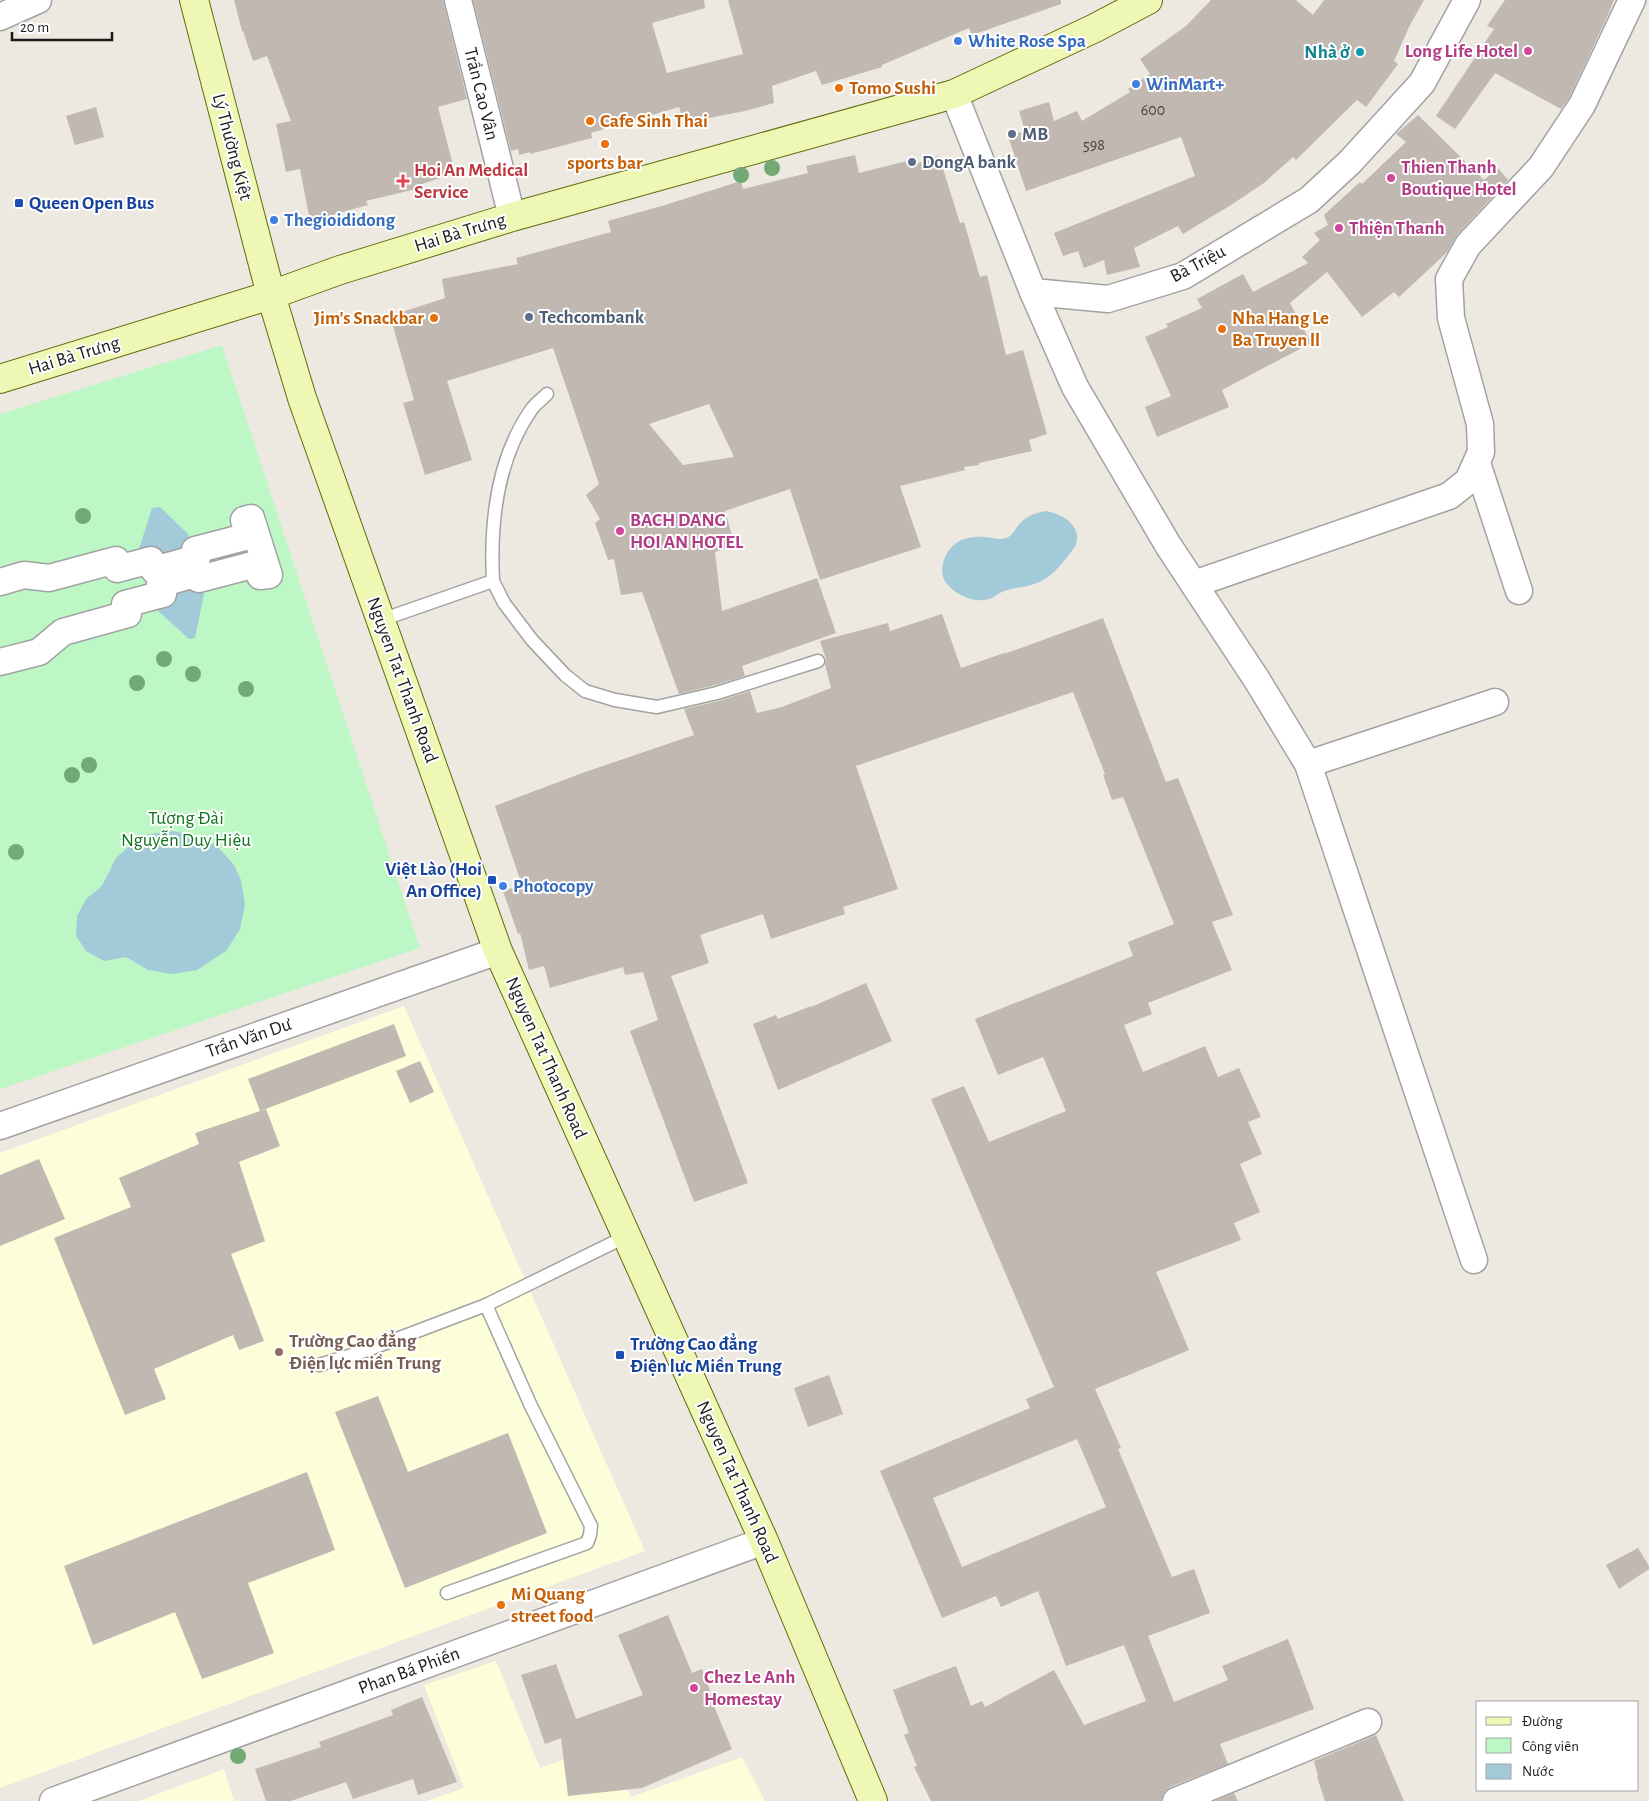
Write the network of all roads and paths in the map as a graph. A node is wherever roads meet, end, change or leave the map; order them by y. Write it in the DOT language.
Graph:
graph roads {
  1 [pos="38,0"];
  2 [pos="194,0"];
  3 [pos="458,0"];
  4 [pos="1148,0"];
  5 [pos="1467,0"];
  6 [pos="1632,0"];
  7 [pos="0,18"];
  8 [pos="954,94"];
  9 [pos="512,217"];
  10 [pos="1033,292"];
  11 [pos="271,295"];
  12 [pos="0,379"];
  13 [pos="547,394"];
  14 [pos="1476,463"];
  15 [pos="493,581"];
  16 [pos="0,582"];
  17 [pos="1194,584"];
  18 [pos="1519,591"];
  19 [pos="381,620"];
  20 [pos="818,661"];
  21 [pos="0,662"];
  22 [pos="1495,702"];
  23 [pos="1308,764"];
  24 [pos="498,951"];
  25 [pos="0,1126"];
  26 [pos="627,1236"];
  27 [pos="1474,1260"];
  28 [pos="486,1305"];
  29 [pos="319,1365"];
  30 [pos="764,1541"];
  31 [pos="447,1593"];
  32 [pos="1368,1722"];
  33 [pos="53,1801"];
  34 [pos="873,1801"];
  35 [pos="1176,1801"];
  1 -- 7 [label="street"];
  2 -- 11 [label="main road, Lý Thường Kiệt"];
  3 -- 9 [label="street, Trần Cao Vân"];
  4 -- 8 [label="main road, Hai Bà Trưng"];
  5 -- 10 [label="street, Bà Triệu"];
  6 -- 14 [label="street"];
  8 -- 9 [label="main road, Hai Bà Trưng"];
  8 -- 10 [label="street"];
  9 -- 11 [label="main road, Hai Bà Trưng"];
  10 -- 17 [label="street"];
  11 -- 12 [label="main road, Hai Bà Trưng"];
  11 -- 19 [label="main road, Nguyen Tat Thanh Road"];
  13 -- 15 [label="lane"];
  14 -- 17 [label="street"];
  14 -- 18 [label="street"];
  15 -- 19 [label="lane"];
  15 -- 20 [label="lane"];
  16 -- 21 [label="street"];
  17 -- 23 [label="street"];
  19 -- 24 [label="main road, Nguyen Tat Thanh Road"];
  22 -- 23 [label="street"];
  23 -- 27 [label="street"];
  24 -- 25 [label="street, Trần Văn Dư"];
  24 -- 26 [label="main road, Nguyen Tat Thanh Road"];
  26 -- 28 [label="lane"];
  26 -- 30 [label="main road, Nguyen Tat Thanh Road"];
  28 -- 29 [label="lane"];
  28 -- 31 [label="lane"];
  30 -- 33 [label="street, Phan Bá Phiến"];
  30 -- 34 [label="main road, Nguyen Tat Thanh Road"];
  32 -- 35 [label="street"];
}
